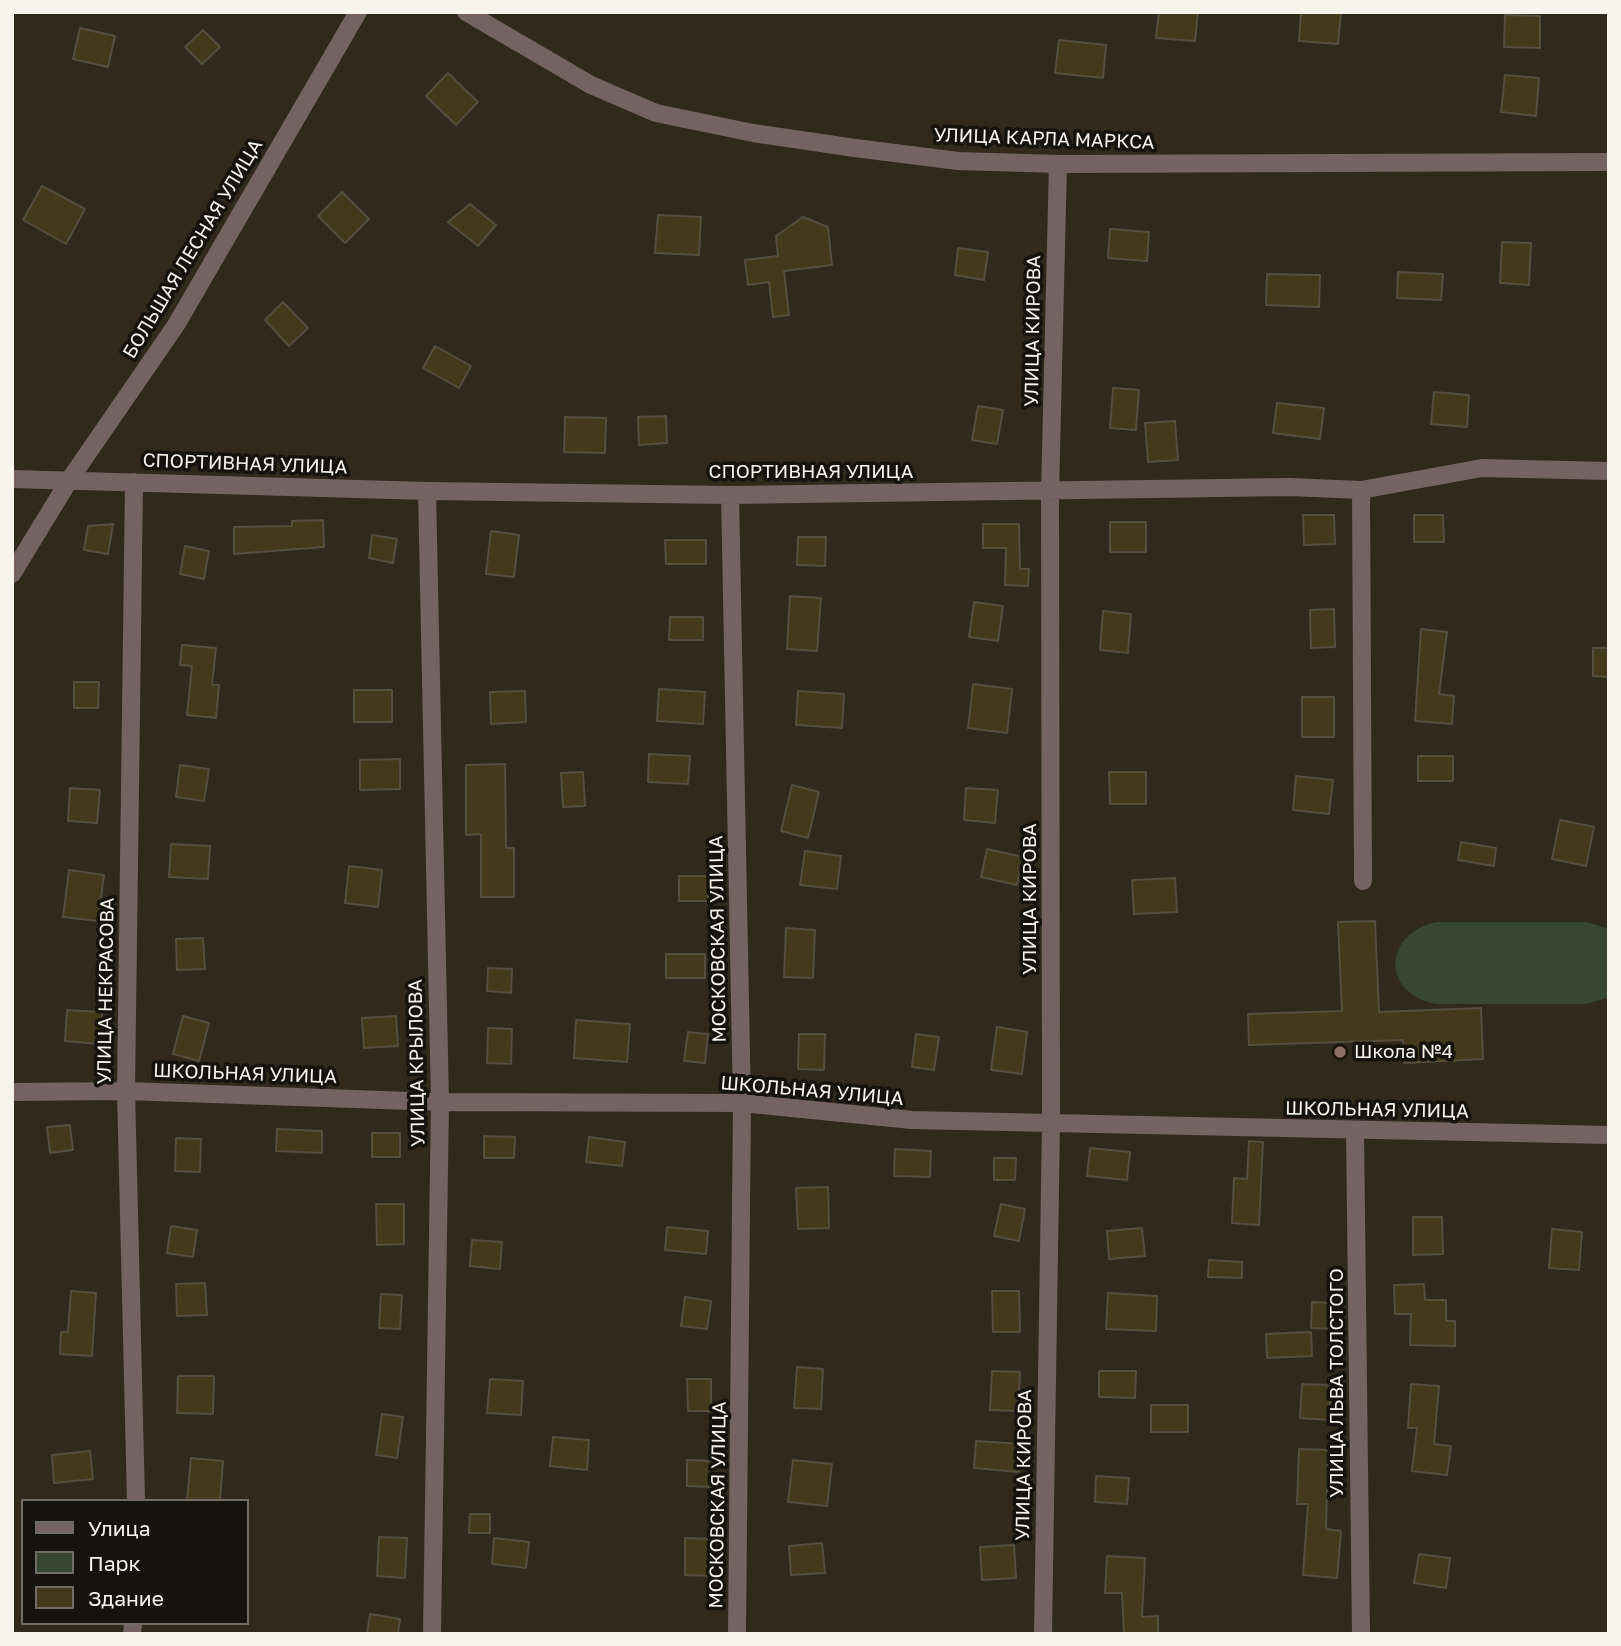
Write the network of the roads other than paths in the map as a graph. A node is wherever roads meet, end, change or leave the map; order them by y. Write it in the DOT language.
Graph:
graph roads {
  1 [pos="358,12"];
  2 [pos="466,12"];
  3 [pos="1609,162"];
  4 [pos="1058,164"];
  5 [pos="1609,471"];
  6 [pos="12,479"];
  7 [pos="70,479"];
  8 [pos="134,482"];
  9 [pos="1361,490"];
  10 [pos="427,491"];
  11 [pos="1050,492"];
  12 [pos="730,495"];
  13 [pos="12,575"];
  14 [pos="1363,881"];
  15 [pos="126,1091"];
  16 [pos="12,1092"];
  17 [pos="440,1102"];
  18 [pos="742,1104"];
  19 [pos="1051,1123"];
  20 [pos="1355,1131"];
  21 [pos="1609,1135"];
  22 [pos="136,1499"];
  23 [pos="432,1634"];
  24 [pos="737,1634"];
  25 [pos="1043,1634"];
  26 [pos="1361,1634"];
  1 -- 7 [label="street, БОЛЬШАЯ ЛЕСНАЯ УЛИЦА"];
  2 -- 4 [label="street, УЛИЦА КАРЛА МАРКСА"];
  3 -- 4 [label="street, УЛИЦА КАРЛА МАРКСА"];
  4 -- 11 [label="street, УЛИЦА КИРОВА"];
  5 -- 9 [label="street, СПОРТИВНАЯ УЛИЦА"];
  6 -- 7 [label="street, СПОРТИВНАЯ УЛИЦА"];
  7 -- 8 [label="street, СПОРТИВНАЯ УЛИЦА"];
  7 -- 13 [label="street, БОЛЬШАЯ ЛЕСНАЯ УЛИЦА"];
  8 -- 10 [label="street, СПОРТИВНАЯ УЛИЦА"];
  8 -- 15 [label="street, УЛИЦА НЕКРАСОВА"];
  9 -- 11 [label="street, СПОРТИВНАЯ УЛИЦА"];
  9 -- 14 [label="street"];
  10 -- 12 [label="street, СПОРТИВНАЯ УЛИЦА"];
  10 -- 17 [label="street, УЛИЦА КРЫЛОВА"];
  11 -- 12 [label="street, СПОРТИВНАЯ УЛИЦА"];
  11 -- 19 [label="street, УЛИЦА КИРОВА"];
  12 -- 18 [label="street, МОСКОВСКАЯ УЛИЦА"];
  15 -- 16 [label="street, ШКОЛЬНАЯ УЛИЦА"];
  15 -- 17 [label="street, ШКОЛЬНАЯ УЛИЦА"];
  15 -- 22 [label="street, УЛИЦА НЕКРАСОВА"];
  17 -- 18 [label="street, ШКОЛЬНАЯ УЛИЦА"];
  17 -- 23 [label="street, УЛИЦА КРЫЛОВА"];
  18 -- 19 [label="street, ШКОЛЬНАЯ УЛИЦА"];
  18 -- 24 [label="street, МОСКОВСКАЯ УЛИЦА"];
  19 -- 20 [label="street, ШКОЛЬНАЯ УЛИЦА"];
  19 -- 25 [label="street, УЛИЦА КИРОВА"];
  20 -- 21 [label="street, ШКОЛЬНАЯ УЛИЦА"];
  20 -- 26 [label="street, УЛИЦА ЛЬВА ТОЛСТОГО"];
}
